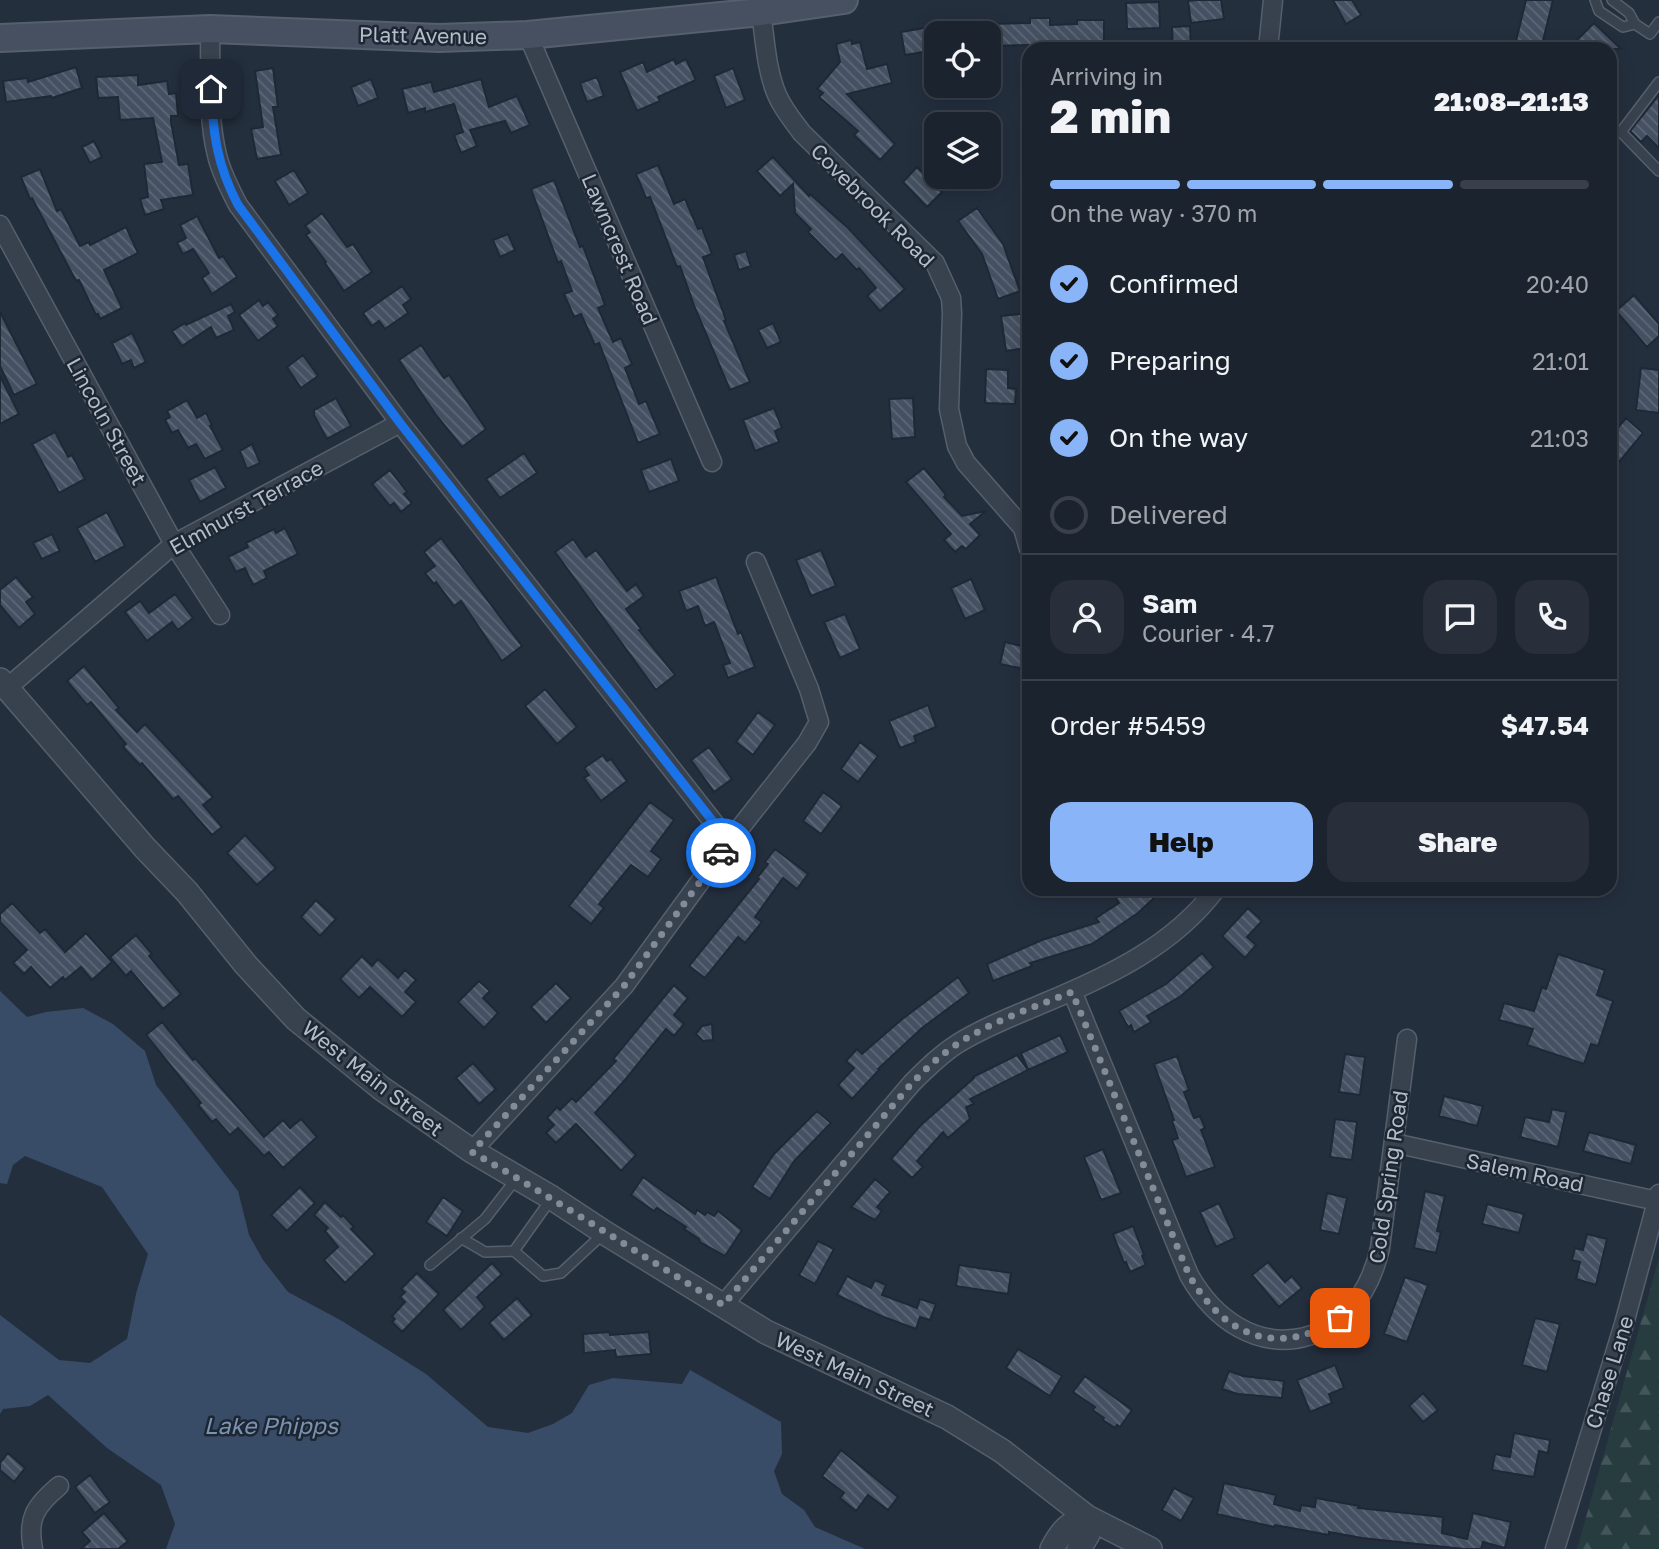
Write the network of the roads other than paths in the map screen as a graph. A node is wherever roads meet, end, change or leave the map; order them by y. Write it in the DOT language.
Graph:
graph roads {
  1 [pos="844,0"];
  2 [pos="1273,0"];
  3 [pos="1595,0"];
  4 [pos="1612,0"];
  5 [pos="745,9"];
  6 [pos="1659,22"];
  7 [pos="1635,24"];
  8 [pos="210,29"];
  9 [pos="528,35"];
  10 [pos="0,38"];
  11 [pos="1269,42"];
  12 [pos="1659,82"];
  13 [pos="1659,171"];
  14 [pos="0,225"];
  15 [pos="400,423"];
  16 [pos="712,462"];
  17 [pos="1022,527"];
  18 [pos="174,544"];
  19 [pos="756,562"];
  20 [pos="220,615"];
  21 [pos="4,684"];
  22 [pos="729,842"];
  23 [pos="1211,896"];
  24 [pos="1072,992"];
  25 [pos="1407,1039"];
  26 [pos="1394,1143"];
  27 [pos="472,1152"];
  28 [pos="517,1177"];
  29 [pos="1658,1197"];
  30 [pos="552,1198"];
  31 [pos="605,1233"];
  32 [pos="461,1238"];
  33 [pos="514,1251"];
  34 [pos="430,1265"];
  35 [pos="723,1305"];
  36 [pos="59,1486"];
  37 [pos="1087,1517"];
  38 [pos="33,1549"];
  39 [pos="1052,1549"];
  40 [pos="1079,1549"];
  41 [pos="1150,1549"];
  42 [pos="1555,1549"];
  1 -- 5 [label="main road, Platt Avenue"];
  2 -- 11 [label="street"];
  3 -- 7 [label="lane"];
  4 -- 7 [label="lane"];
  5 -- 9 [label="main road, Platt Avenue"];
  5 -- 17 [label="street, Covebrook Road"];
  6 -- 7 [label="lane"];
  8 -- 9 [label="main road, Platt Avenue"];
  8 -- 10 [label="main road, Platt Avenue"];
  8 -- 15 [label="street"];
  9 -- 16 [label="street, Lawncrest Road"];
  12 -- 13 [label="lane"];
  14 -- 18 [label="street, Lincoln Street"];
  15 -- 18 [label="street, Elmhurst Terrace"];
  15 -- 22 [label="street"];
  18 -- 20 [label="street, Lincoln Street"];
  18 -- 21 [label="street, Elmhurst Terrace"];
  19 -- 22 [label="street"];
  21 -- 27 [label="street, West Main Street"];
  22 -- 27 [label="street"];
  23 -- 24 [label="street"];
  24 -- 26 [label="street, Cold Spring Road"];
  24 -- 35 [label="street"];
  25 -- 26 [label="street, Cold Spring Road"];
  26 -- 29 [label="street, Salem Road"];
  27 -- 28 [label="street, West Main Street"];
  28 -- 30 [label="street, West Main Street"];
  28 -- 32 [label="lane"];
  29 -- 42 [label="street, Chase Lane"];
  30 -- 31 [label="street, West Main Street"];
  30 -- 33 [label="lane"];
  31 -- 33 [label="lane"];
  31 -- 35 [label="street, West Main Street"];
  32 -- 33 [label="lane"];
  32 -- 34 [label="lane"];
  35 -- 37 [label="street, West Main Street"];
  36 -- 38 [label="street"];
  37 -- 39 [label="street"];
  37 -- 40 [label="street"];
  37 -- 41 [label="street, West Main Street"];
}
